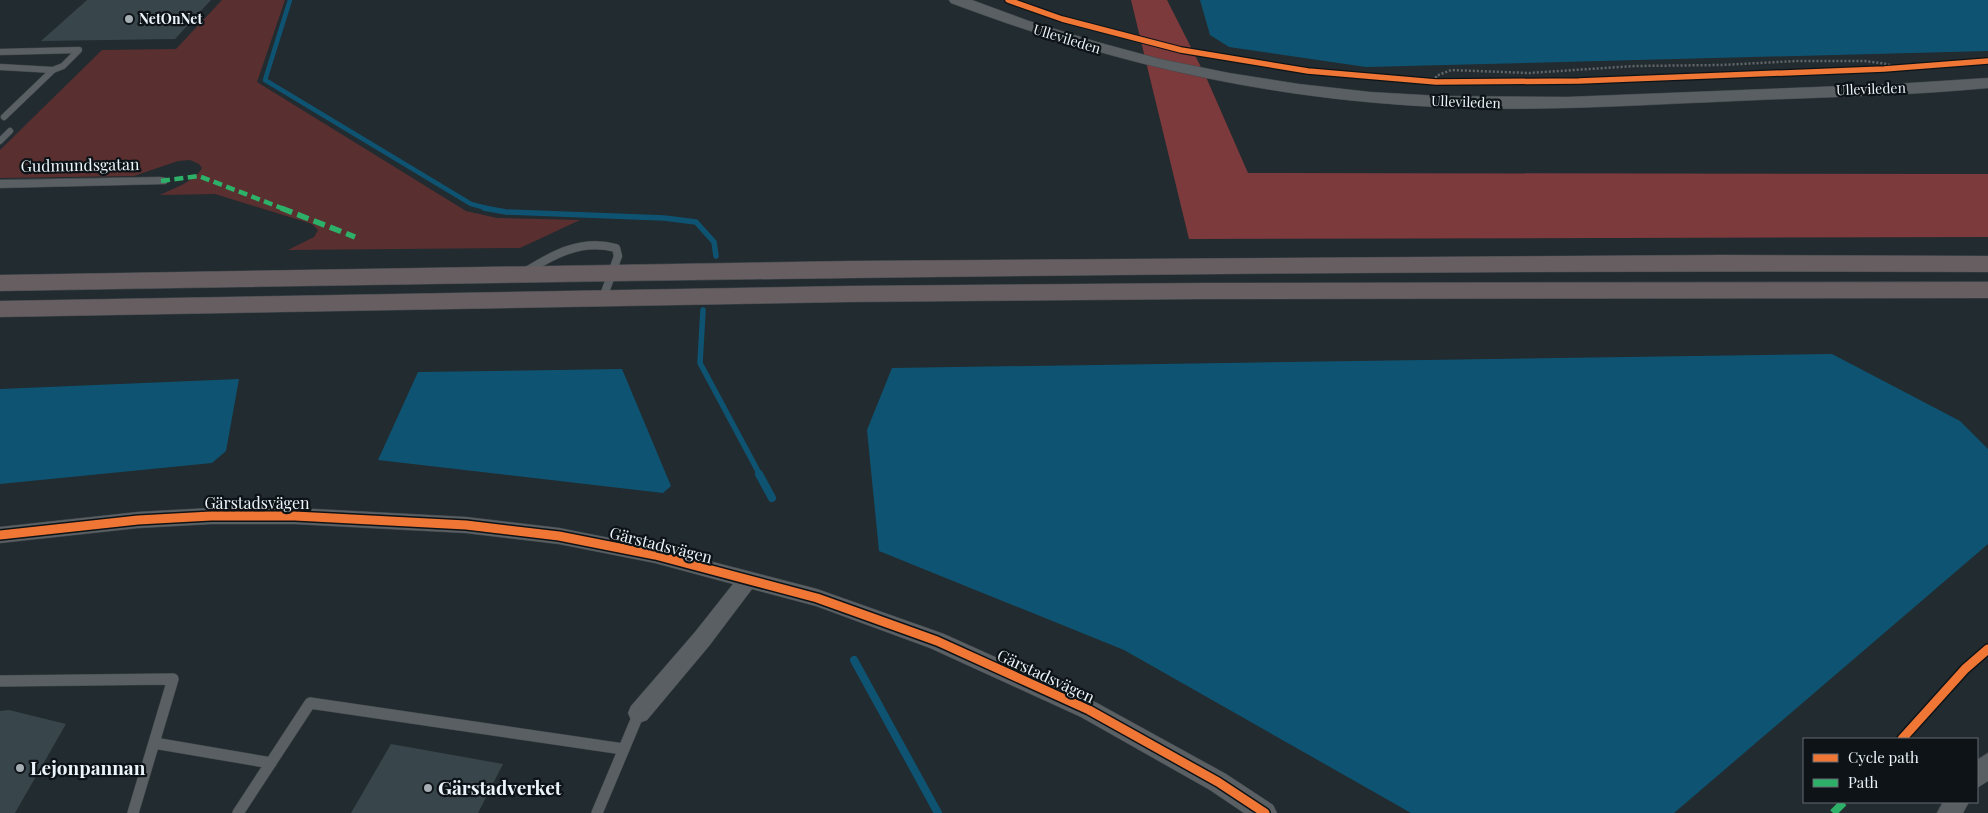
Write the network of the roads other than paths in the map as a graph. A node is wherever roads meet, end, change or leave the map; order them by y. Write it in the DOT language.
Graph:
graph roads {
  1 [pos="957,0"];
  2 [pos="0,52"];
  3 [pos="0,68"];
  4 [pos="53,70"];
  5 [pos="1988,83"];
  6 [pos="4,117"];
  7 [pos="10,131"];
  8 [pos="0,141"];
  9 [pos="161,181"];
  10 [pos="0,184"];
  11 [pos="1988,264"];
  12 [pos="613,272"];
  13 [pos="0,282"];
  14 [pos="1988,290"];
  15 [pos="603,298"];
  16 [pos="0,308"];
  17 [pos="2,536"];
  18 [pos="747,581"];
  19 [pos="0,681"];
  20 [pos="639,713"];
  21 [pos="154,743"];
  22 [pos="623,749"];
  23 [pos="271,763"];
  24 [pos="1988,764"];
  25 [pos="1978,776"];
  26 [pos="133,813"];
  27 [pos="238,813"];
  28 [pos="597,813"];
  29 [pos="1265,813"];
  1 -- 5 [label="main road, Ullevileden"];
  2 -- 4 [label="lane"];
  3 -- 4 [label="lane"];
  4 -- 6 [label="lane"];
  7 -- 8 [label="lane"];
  9 -- 10 [label="street, Gudmundsgatan"];
  11 -- 12 [label="highway"];
  12 -- 13 [label="highway"];
  12 -- 15 [label="lane"];
  14 -- 15 [label="highway"];
  15 -- 16 [label="highway"];
  17 -- 18 [label="street, Gärstadsvägen"];
  18 -- 20 [label="street"];
  18 -- 29 [label="street, Gärstadsvägen"];
  19 -- 21 [label="lane"];
  20 -- 22 [label="lane"];
  21 -- 23 [label="lane"];
  21 -- 26 [label="lane"];
  22 -- 23 [label="lane"];
  22 -- 28 [label="lane"];
  23 -- 27 [label="lane"];
  24 -- 25 [label="street"];
}
